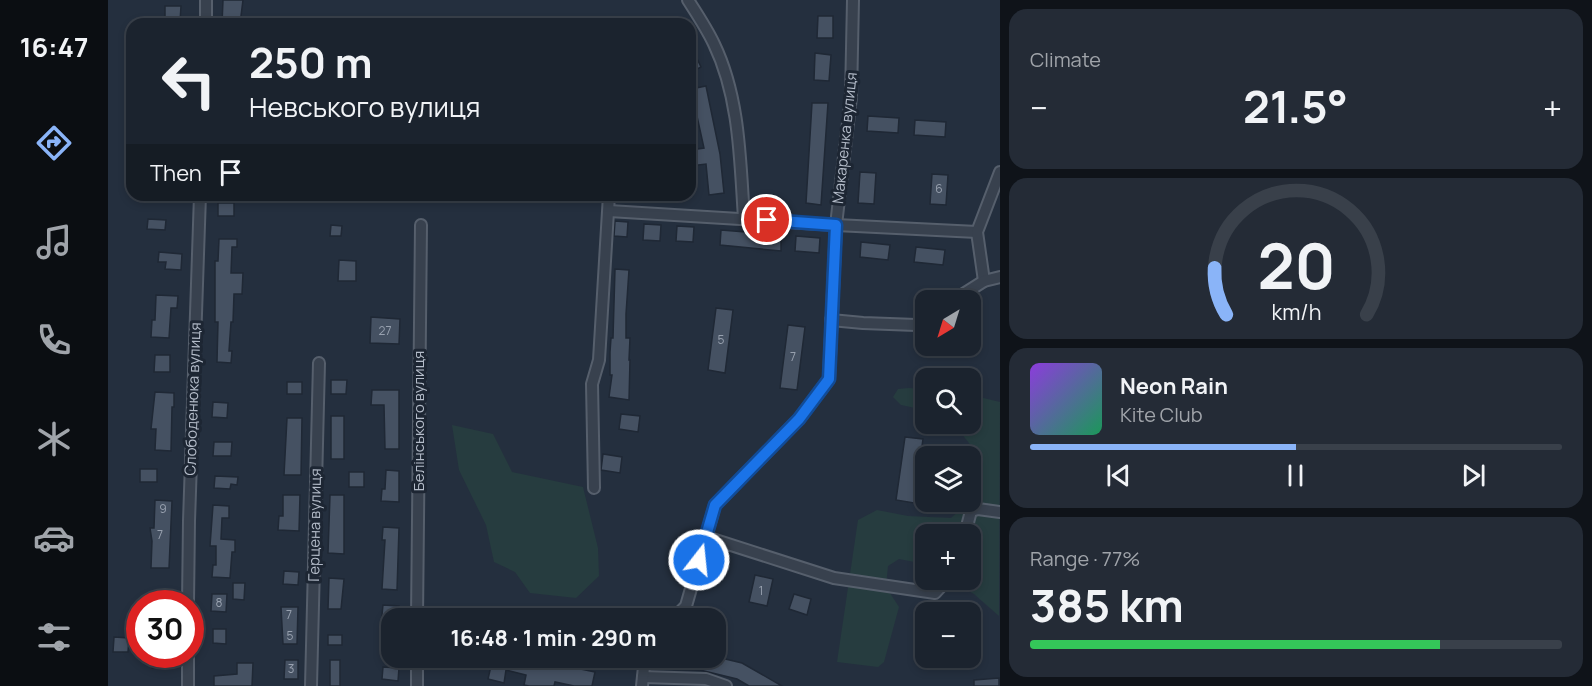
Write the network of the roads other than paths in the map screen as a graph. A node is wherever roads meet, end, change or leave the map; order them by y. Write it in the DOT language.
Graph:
graph roads {
  1 [pos="206,0"];
  2 [pos="688,0"];
  3 [pos="853,0"];
  4 [pos="206,18"];
  5 [pos="999,172"];
  6 [pos="200,201"];
  7 [pos="609,201"];
  8 [pos="609,211"];
  9 [pos="744,219"];
  10 [pos="421,225"];
  11 [pos="836,225"];
  12 [pos="977,232"];
  13 [pos="999,277"];
  14 [pos="984,281"];
  15 [pos="970,290"];
  16 [pos="831,320"];
  17 [pos="915,325"];
  18 [pos="319,363"];
  19 [pos="594,488"];
  20 [pos="999,512"];
  21 [pos="967,524"];
  22 [pos="706,537"];
  23 [pos="188,590"];
  24 [pos="938,590"];
  25 [pos="417,608"];
  26 [pos="684,608"];
  27 [pos="188,668"];
  28 [pos="417,668"];
  29 [pos="643,681"];
  30 [pos="188,686"];
  31 [pos="311,686"];
  32 [pos="417,686"];
  33 [pos="726,686"];
  1 -- 4 [label="street"];
  2 -- 9 [label="street"];
  3 -- 11 [label="street, Макаренка вулиця"];
  5 -- 12 [label="street"];
  6 -- 23 [label="street, Слободенюка вулиця"];
  7 -- 8 [label="street"];
  8 -- 9 [label="street"];
  8 -- 19 [label="street"];
  9 -- 11 [label="street"];
  10 -- 25 [label="street, Белінського вулиця"];
  11 -- 12 [label="street"];
  11 -- 16 [label="street, Макаренка вулиця"];
  12 -- 14 [label="street"];
  13 -- 14 [label="street"];
  14 -- 15 [label="street"];
  16 -- 17 [label="street"];
  16 -- 22 [label="street, Макаренка вулиця"];
  18 -- 31 [label="street, Герцена вулиця"];
  20 -- 21 [label="street"];
  22 -- 24 [label="street"];
  22 -- 26 [label="street, Макаренка вулиця"];
  27 -- 30 [label="street"];
  28 -- 32 [label="street"];
  29 -- 33 [label="street"];
}
